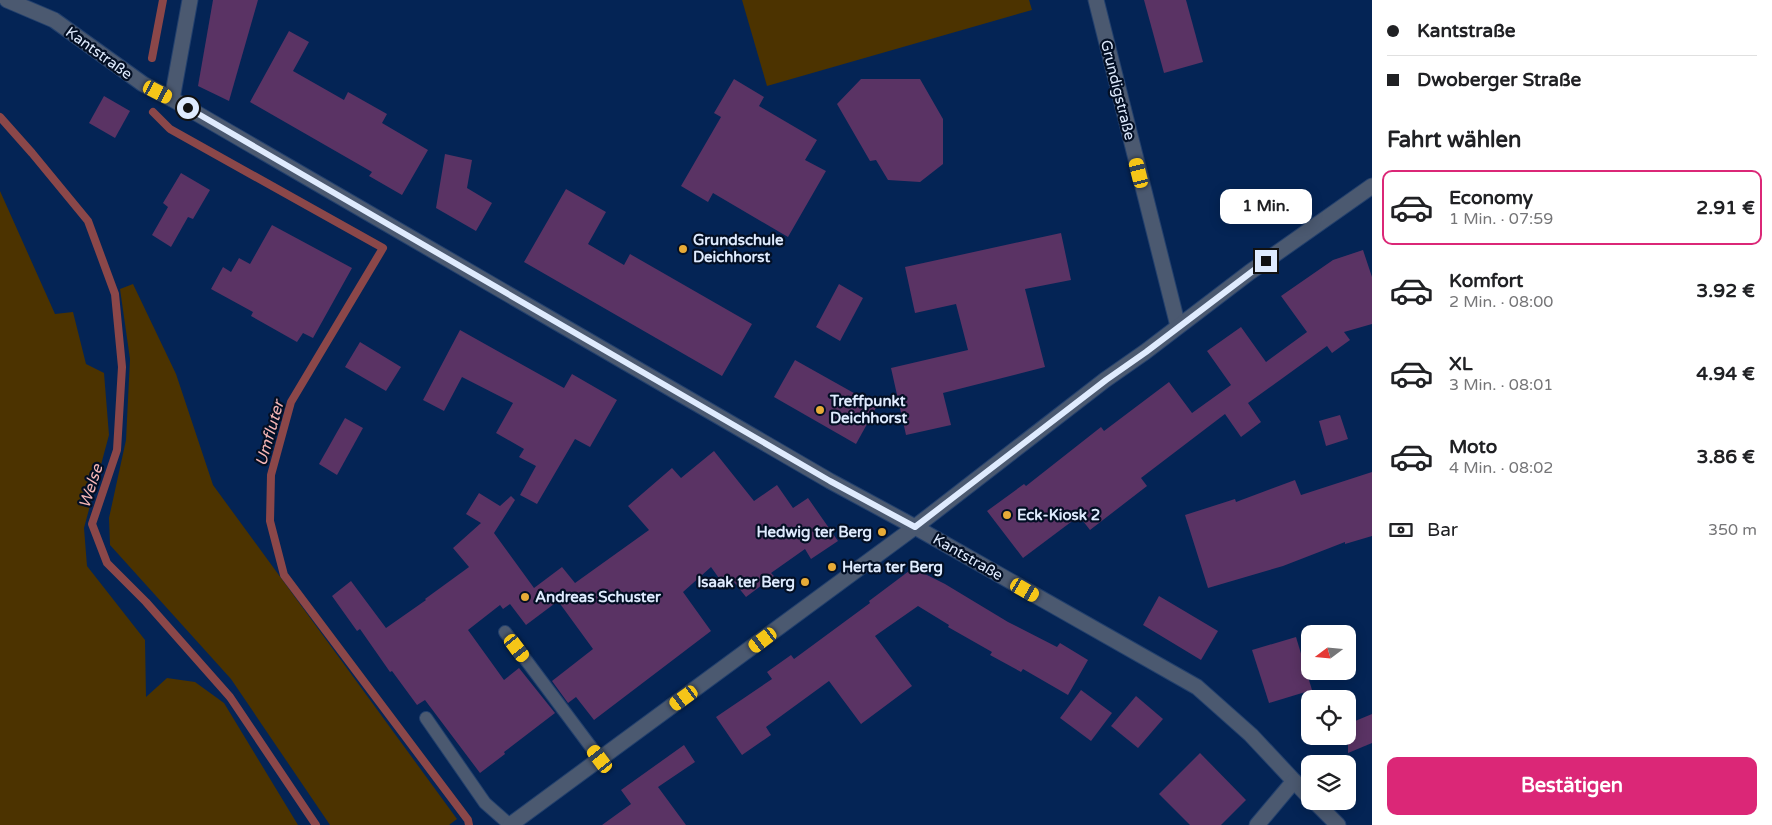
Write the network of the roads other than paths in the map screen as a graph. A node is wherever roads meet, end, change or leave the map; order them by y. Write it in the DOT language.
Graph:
graph roads {
  1 [pos="7,0"];
  2 [pos="190,0"];
  3 [pos="1096,0"];
  4 [pos="172,99"];
  5 [pos="1372,186"];
  6 [pos="1178,326"];
  7 [pos="915,527"];
  8 [pos="505,632"];
  9 [pos="426,718"];
  10 [pos="600,759"];
  11 [pos="1294,782"];
  12 [pos="1301,789"];
  13 [pos="1323,810"];
  14 [pos="510,825"];
  15 [pos="1257,825"];
  16 [pos="1338,825"];
  1 -- 4 [label="street, Kantstraße"];
  2 -- 4 [label="street"];
  3 -- 6 [label="street, Grundigstraße"];
  4 -- 7 [label="street, Kantstraße"];
  5 -- 6 [label="street"];
  6 -- 7 [label="street"];
  7 -- 10 [label="street"];
  7 -- 11 [label="street, Kantstraße"];
  8 -- 10 [label="lane"];
  9 -- 14 [label="lane"];
  10 -- 14 [label="street"];
  11 -- 12 [label="street, Kantstraße"];
  11 -- 15 [label="street"];
  13 -- 16 [label="street"];
}
